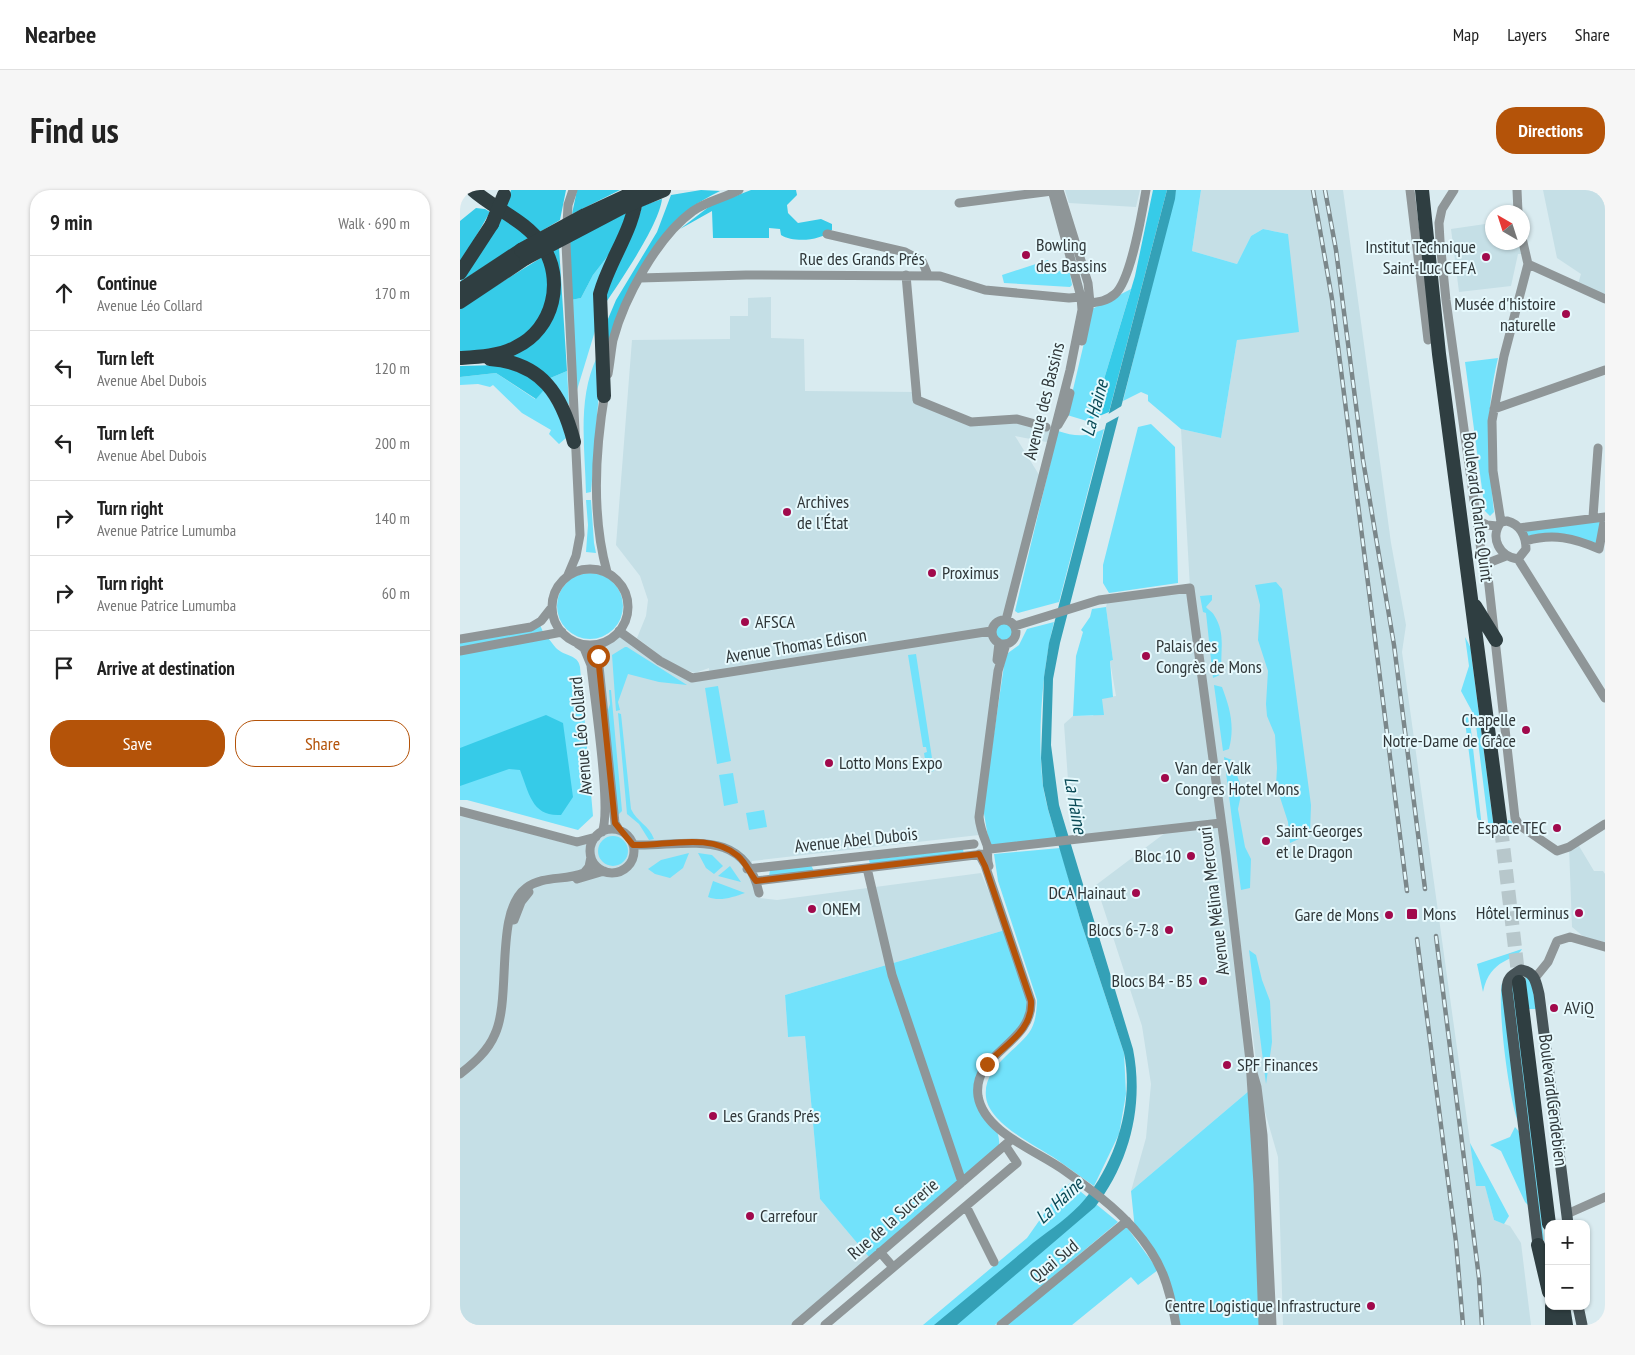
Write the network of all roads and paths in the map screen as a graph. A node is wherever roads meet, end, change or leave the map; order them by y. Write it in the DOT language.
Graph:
graph roads {
  1 [pos="473,190"];
  2 [pos="573,190"];
  3 [pos="638,190"];
  4 [pos="664,190"];
  5 [pos="738,190"];
  6 [pos="1054,190"];
  7 [pos="1146,190"];
  8 [pos="1410,190"];
  9 [pos="1416,190"];
  10 [pos="1422,190"];
  11 [pos="1454,190"];
  12 [pos="1517,190"];
  13 [pos="506,192"];
  14 [pos="959,203"];
  15 [pos="1518,205"];
  16 [pos="827,234"];
  17 [pos="1525,250"];
  18 [pos="524,254"];
  19 [pos="1528,264"];
  20 [pos="460,273"];
  21 [pos="906,275"];
  22 [pos="928,276"];
  23 [pos="640,278"];
  24 [pos="460,290"];
  25 [pos="1081,297"];
  26 [pos="1605,299"];
  27 [pos="460,302"];
  28 [pos="1090,303"];
  29 [pos="1428,340"];
  30 [pos="1439,354"];
  31 [pos="465,358"];
  32 [pos="1605,370"];
  33 [pos="604,396"];
  34 [pos="1494,409"];
  35 [pos="1051,428"];
  36 [pos="574,442"];
  37 [pos="1598,448"];
  38 [pos="1605,516"];
  39 [pos="1593,518"];
  40 [pos="1477,520"];
  41 [pos="1555,522"];
  42 [pos="1499,524"];
  43 [pos="1519,528"];
  44 [pos="1561,536"];
  45 [pos="1526,541"];
  46 [pos="1602,550"];
  47 [pos="1506,556"];
  48 [pos="1518,559"];
  49 [pos="1483,565"];
  50 [pos="607,572"];
  51 [pos="568,575"];
  52 [pos="1472,601"];
  53 [pos="552,606"];
  54 [pos="1006,620"];
  55 [pos="1014,626"];
  56 [pos="619,631"];
  57 [pos="991,631"];
  58 [pos="562,632"];
  59 [pos="460,639"];
  60 [pos="1496,640"];
  61 [pos="576,642"];
  62 [pos="602,643"];
  63 [pos="1002,643"];
  64 [pos="460,651"];
  65 [pos="1605,698"];
  66 [pos="460,811"];
  67 [pos="1221,823"];
  68 [pos="1605,824"];
  69 [pos="1501,828"];
  70 [pos="619,830"];
  71 [pos="599,834"];
  72 [pos="577,842"];
  73 [pos="633,845"];
  74 [pos="979,848"];
  75 [pos="591,855"];
  76 [pos="747,868"];
  77 [pos="867,868"];
  78 [pos="604,871"];
  79 [pos="756,881"];
  80 [pos="759,893"];
  81 [pos="508,928"];
  82 [pos="1605,948"];
  83 [pos="1535,978"];
  84 [pos="1519,982"];
  85 [pos="1250,1061"];
  86 [pos="460,1074"];
  87 [pos="1009,1142"];
  88 [pos="962,1182"];
  89 [pos="1604,1198"];
  90 [pos="966,1206"];
  91 [pos="1567,1219"];
  92 [pos="1549,1220"];
  93 [pos="1127,1222"];
  94 [pos="1538,1245"];
  95 [pos="880,1252"];
  96 [pos="994,1262"];
  97 [pos="893,1267"];
  98 [pos="1545,1275"];
  99 [pos="1552,1310"];
  100 [pos="1564,1310"];
  101 [pos="1579,1310"];
  102 [pos="796,1325"];
  103 [pos="825,1325"];
  104 [pos="1001,1325"];
  105 [pos="1176,1325"];
  106 [pos="1263,1325"];
  107 [pos="1272,1325"];
  108 [pos="1552,1325"];
  109 [pos="1566,1325"];
  110 [pos="1582,1325"];
  1 -- 31 [label="highway"];
  2 -- 36 [label="street"];
  3 -- 18 [label="highway, bridge"];
  3 -- 33 [label="highway"];
  4 -- 18 [label="highway, bridge"];
  5 -- 23 [label="street"];
  6 -- 14 [label="street"];
  6 -- 25 [label="street, Avenue des Bassins"];
  6 -- 28 [label="street"];
  7 -- 28 [label="street"];
  8 -- 29 [label="street"];
  9 -- 30 [label="highway"];
  10 -- 30 [label="highway, Boulevard Charles Quint"];
  11 -- 40 [label="street, Boulevard Charles Quint"];
  12 -- 15 [label="street"];
  13 -- 20 [label="highway, bridge"];
  16 -- 22 [label="street"];
  17 -- 19 [label="street"];
  18 -- 24 [label="highway"];
  18 -- 27 [label="highway"];
  19 -- 26 [label="street"];
  19 -- 34 [label="street"];
  21 -- 22 [label="street, Rue des Grands Prés"];
  21 -- 23 [label="street, Rue des Grands Prés"];
  21 -- 35 [label="street"];
  22 -- 25 [label="street, Rue des Grands Prés"];
  23 -- 33 [label="street"];
  25 -- 35 [label="street, Avenue des Bassins"];
  28 -- 35 [label="street"];
  30 -- 52 [label="highway, Boulevard Charles Quint"];
  31 -- 36 [label="highway"];
  32 -- 34 [label="street"];
  33 -- 50 [label="street"];
  34 -- 42 [label="street"];
  35 -- 54 [label="street, Avenue des Bassins"];
  36 -- 51 [label="street"];
  37 -- 39 [label="street"];
  38 -- 39 [label="street"];
  38 -- 46 [label="street"];
  39 -- 41 [label="street"];
  40 -- 42 [label="street"];
  40 -- 49 [label="street, Boulevard Charles Quint"];
  41 -- 43 [label="street"];
  41 -- 44 [label="street"];
  42 -- 43 [label="street"];
  42 -- 47 [label="street"];
  43 -- 45 [label="street"];
  44 -- 45 [label="street"];
  44 -- 46 [label="street"];
  45 -- 48 [label="street"];
  47 -- 48 [label="street"];
  47 -- 49 [label="street"];
  48 -- 65 [label="street"];
  49 -- 60 [label="street, Boulevard Charles Quint"];
  50 -- 51 [label="street"];
  50 -- 56 [label="street"];
  51 -- 53 [label="street"];
  52 -- 60 [label="highway"];
  52 -- 69 [label="highway, Boulevard Charles Quint"];
  53 -- 58 [label="street"];
  53 -- 59 [label="street"];
  54 -- 55 [label="street"];
  54 -- 57 [label="street"];
  55 -- 63 [label="street"];
  55 -- 67 [label="street, Avenue Mélina Mercouri"];
  56 -- 57 [label="street, Avenue Thomas Edison"];
  56 -- 62 [label="street"];
  57 -- 63 [label="street"];
  58 -- 61 [label="street"];
  58 -- 64 [label="street"];
  60 -- 68 [label="street, Boulevard Charles Quint"];
  61 -- 62 [label="street"];
  61 -- 71 [label="street, Avenue Léo Collard"];
  62 -- 70 [label="street, Avenue Léo Collard"];
  63 -- 74 [label="street"];
  66 -- 72 [label="street"];
  67 -- 74 [label="street"];
  67 -- 85 [label="street, Avenue Mélina Mercouri"];
  70 -- 71 [label="street"];
  70 -- 73 [label="street"];
  71 -- 72 [label="street"];
  71 -- 75 [label="street"];
  72 -- 75 [label="street"];
  73 -- 76 [label="street"];
  73 -- 78 [label="street"];
  74 -- 76 [label="street, Avenue Abel Dubois"];
  74 -- 77 [label="street, Avenue Abel Dubois"];
  74 -- 87 [label="street"];
  75 -- 78 [label="street"];
  75 -- 81 [label="street"];
  76 -- 79 [label="street"];
  77 -- 79 [label="street, Avenue Abel Dubois"];
  77 -- 88 [label="street"];
  78 -- 81 [label="street"];
  79 -- 80 [label="street"];
  81 -- 86 [label="street"];
  82 -- 83 [label="street"];
  83 -- 91 [label="main road"];
  83 -- 94 [label="main road"];
  84 -- 92 [label="highway, Boulevard Gendebien"];
  85 -- 106 [label="street, Avenue Mélina Mercouri"];
  85 -- 107 [label="street, Avenue Mélina Mercouri"];
  87 -- 88 [label="street, Rue de la Sucrerie"];
  87 -- 90 [label="street"];
  87 -- 93 [label="street"];
  88 -- 95 [label="street, Rue de la Sucrerie"];
  89 -- 91 [label="street"];
  90 -- 96 [label="street"];
  90 -- 97 [label="street"];
  93 -- 104 [label="street, Quai Sud"];
  93 -- 105 [label="street"];
  94 -- 98 [label="highway"];
  95 -- 97 [label="street"];
  95 -- 102 [label="street, Rue de la Sucrerie"];
  97 -- 103 [label="street"];
  99 -- 108 [label="highway"];
  100 -- 109 [label="highway"];
  101 -- 110 [label="main road"];
}
